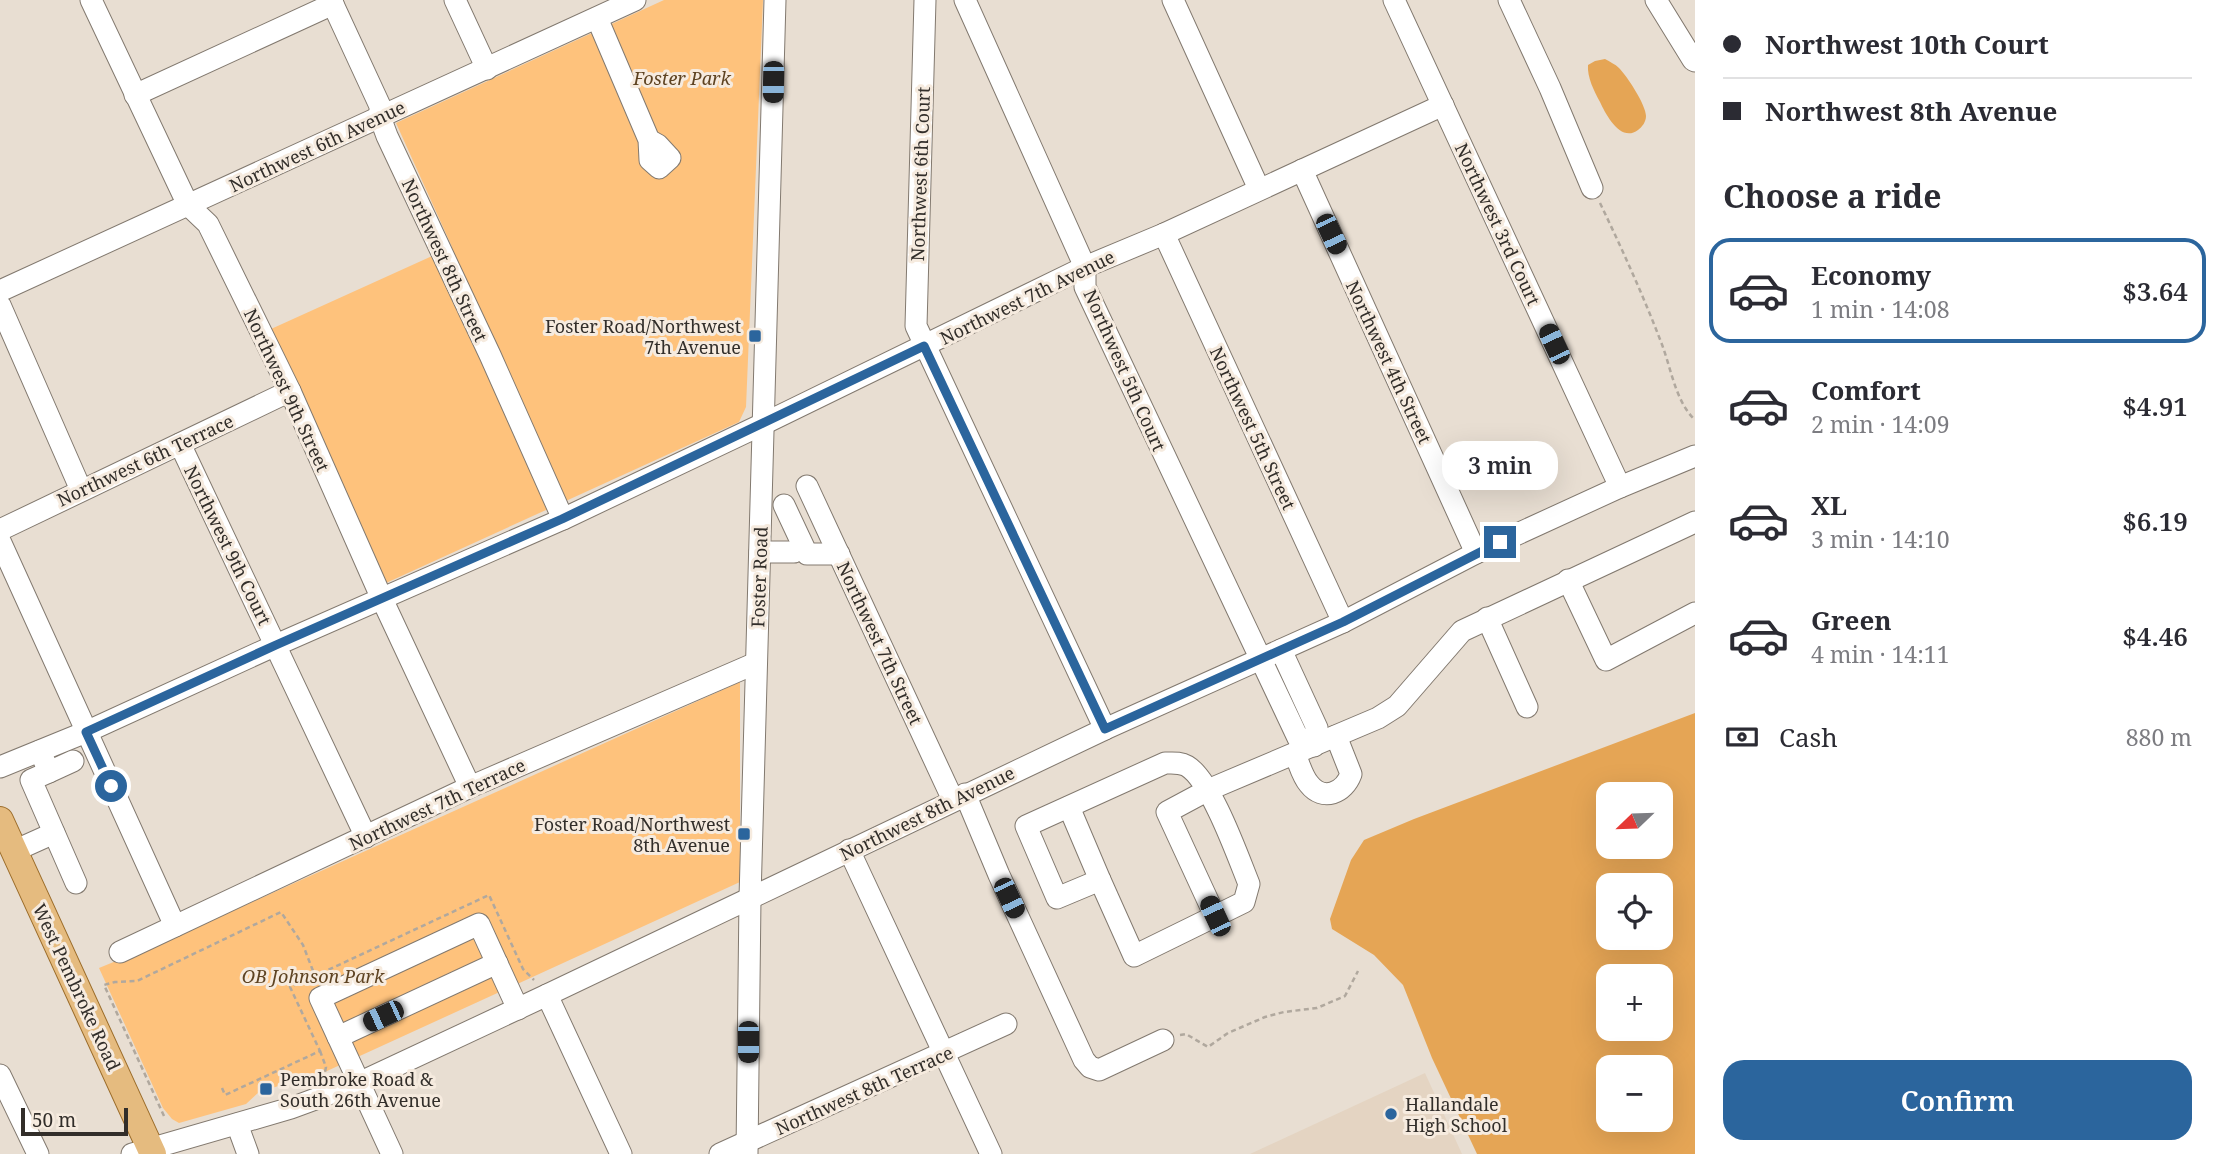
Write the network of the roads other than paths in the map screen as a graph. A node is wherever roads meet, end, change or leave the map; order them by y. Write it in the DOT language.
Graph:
graph roads {
  1 [pos="92,0"];
  2 [pos="455,0"];
  3 [pos="635,0"];
  4 [pos="775,0"];
  5 [pos="925,0"];
  6 [pos="965,0"];
  7 [pos="1173,0"];
  8 [pos="1394,0"];
  9 [pos="1509,0"];
  10 [pos="1660,1"];
  11 [pos="332,2"];
  12 [pos="597,18"];
  13 [pos="1695,61"];
  14 [pos="487,69"];
  15 [pos="135,95"];
  16 [pos="1444,106"];
  17 [pos="380,117"];
  18 [pos="649,140"];
  19 [pos="1301,170"];
  20 [pos="1592,188"];
  21 [pos="1259,189"];
  22 [pos="188,205"];
  23 [pos="1164,234"];
  24 [pos="1085,267"];
  25 [pos="0,291"];
  26 [pos="0,305"];
  27 [pos="924,346"];
  28 [pos="290,391"];
  29 [pos="763,424"];
  30 [pos="180,444"];
  31 [pos="1695,456"];
  32 [pos="807,486"];
  33 [pos="1620,487"];
  34 [pos="81,490"];
  35 [pos="761,505"];
  36 [pos="784,505"];
  37 [pos="562,519"];
  38 [pos="824,522"];
  39 [pos="1694,525"];
  40 [pos="0,530"];
  41 [pos="0,541"];
  42 [pos="760,552"];
  43 [pos="794,552"];
  44 [pos="1476,553"];
  45 [pos="839,554"];
  46 [pos="1568,580"];
  47 [pos="382,599"];
  48 [pos="1695,613"];
  49 [pos="1487,618"];
  50 [pos="1343,622"];
  51 [pos="276,645"];
  52 [pos="1281,650"];
  53 [pos="1260,660"];
  54 [pos="756,663"];
  55 [pos="1527,707"];
  56 [pos="1105,729"];
  57 [pos="86,732"];
  58 [pos="1336,736"];
  59 [pos="1307,747"];
  60 [pos="40,751"];
  61 [pos="73,761"];
  62 [pos="0,767"];
  63 [pos="49,772"];
  64 [pos="470,787"];
  65 [pos="1208,790"];
  66 [pos="959,797"];
  67 [pos="1069,807"];
  68 [pos="0,820"];
  69 [pos="54,832"];
  70 [pos="366,836"];
  71 [pos="849,850"];
  72 [pos="14,851"];
  73 [pos="1100,880"];
  74 [pos="76,883"];
  75 [pos="750,898"];
  76 [pos="1215,916"];
  77 [pos="175,926"];
  78 [pos="120,952"];
  79 [pos="497,964"];
  80 [pos="540,988"];
  81 [pos="518,1009"];
  82 [pos="1006,1024"];
  83 [pos="338,1037"];
  84 [pos="1163,1040"];
  85 [pos="944,1054"];
  86 [pos="0,1075"];
  87 [pos="359,1083"];
  88 [pos="231,1125"];
  89 [pos="747,1148"];
  90 [pos="145,1152"];
  91 [pos="38,1154"];
  92 [pos="237,1154"];
  93 [pos="248,1154"];
  94 [pos="392,1154"];
  95 [pos="621,1154"];
  96 [pos="720,1154"];
  97 [pos="990,1154"];
  1 -- 15 [label="street, Northwest 9th Street"];
  2 -- 14 [label="street"];
  3 -- 12 [label="street, Northwest 6th Avenue"];
  4 -- 29 [label="street, Foster Road"];
  5 -- 27 [label="street, Northwest 6th Court"];
  6 -- 24 [label="street, Northwest 5th Court"];
  7 -- 21 [label="street"];
  8 -- 16 [label="street, Northwest 3rd Court"];
  9 -- 20 [label="street"];
  10 -- 13 [label="street"];
  11 -- 15 [label="street"];
  11 -- 17 [label="street, Northwest 8th Street"];
  12 -- 14 [label="street, Northwest 6th Avenue"];
  12 -- 18 [label="street"];
  14 -- 17 [label="street, Northwest 6th Avenue"];
  15 -- 22 [label="street, Northwest 9th Street"];
  16 -- 19 [label="street, Northwest 7th Avenue"];
  16 -- 33 [label="street, Northwest 3rd Court"];
  17 -- 22 [label="street, Northwest 6th Avenue"];
  17 -- 37 [label="street, Northwest 8th Street"];
  19 -- 21 [label="street, Northwest 7th Avenue"];
  19 -- 44 [label="street, Northwest 4th Street"];
  21 -- 23 [label="street, Northwest 7th Avenue"];
  22 -- 25 [label="street, Northwest 6th Avenue"];
  22 -- 28 [label="street, Northwest 9th Street"];
  23 -- 24 [label="street, Northwest 7th Avenue"];
  23 -- 50 [label="street, Northwest 5th Street"];
  24 -- 27 [label="street, Northwest 7th Avenue"];
  24 -- 53 [label="street, Northwest 5th Court"];
  26 -- 34 [label="street"];
  27 -- 29 [label="street, Northwest 7th Avenue"];
  27 -- 56 [label="street, Northwest 6th Court"];
  28 -- 30 [label="street, Northwest 6th Terrace"];
  28 -- 47 [label="street, Northwest 9th Street"];
  29 -- 35 [label="street, Foster Road"];
  29 -- 37 [label="street, Northwest 7th Avenue"];
  30 -- 34 [label="street, Northwest 6th Terrace"];
  30 -- 51 [label="street, Northwest 9th Court"];
  31 -- 33 [label="street, Northwest 8th Avenue"];
  32 -- 38 [label="street, Northwest 7th Street"];
  33 -- 44 [label="street, Northwest 8th Avenue"];
  34 -- 40 [label="street, Northwest 6th Terrace"];
  35 -- 36 [label="street"];
  35 -- 42 [label="street, Foster Road"];
  36 -- 38 [label="street"];
  36 -- 45 [label="street"];
  37 -- 47 [label="street, Northwest 7th Avenue"];
  38 -- 45 [label="street, Northwest 7th Street"];
  39 -- 46 [label="street"];
  41 -- 57 [label="street"];
  42 -- 43 [label="street"];
  42 -- 54 [label="street, Foster Road"];
  44 -- 50 [label="street, Northwest 8th Avenue"];
  45 -- 66 [label="street, Northwest 7th Street"];
  46 -- 48 [label="street"];
  46 -- 49 [label="street"];
  47 -- 51 [label="street, Northwest 7th Avenue"];
  47 -- 64 [label="street, Northwest 9th Street"];
  49 -- 55 [label="street"];
  49 -- 58 [label="street"];
  50 -- 52 [label="street, Northwest 8th Avenue"];
  51 -- 57 [label="street, Northwest 7th Avenue"];
  51 -- 70 [label="street, Northwest 9th Court"];
  52 -- 53 [label="street, Northwest 8th Avenue"];
  52 -- 59 [label="street"];
  53 -- 56 [label="street, Northwest 8th Avenue"];
  53 -- 59 [label="street, Northwest 5th Court"];
  54 -- 64 [label="street, Northwest 7th Terrace"];
  54 -- 75 [label="street, Foster Road"];
  56 -- 66 [label="street, Northwest 8th Avenue"];
  57 -- 60 [label="street, Northwest 7th Avenue"];
  57 -- 77 [label="street"];
  58 -- 59 [label="street"];
  58 -- 59 [label="street"];
  59 -- 65 [label="street"];
  60 -- 62 [label="street, Northwest 7th Avenue"];
  60 -- 63 [label="street"];
  61 -- 63 [label="street"];
  63 -- 69 [label="street"];
  64 -- 70 [label="street, Northwest 7th Terrace"];
  65 -- 67 [label="street"];
  65 -- 76 [label="street"];
  65 -- 76 [label="street"];
  66 -- 71 [label="street, Northwest 8th Avenue"];
  66 -- 84 [label="street, Northwest 7th Street"];
  67 -- 73 [label="street"];
  67 -- 73 [label="street"];
  68 -- 72 [label="main road, West Pembroke Road"];
  69 -- 72 [label="street"];
  69 -- 74 [label="street"];
  70 -- 77 [label="street, Northwest 7th Terrace"];
  71 -- 75 [label="street, Northwest 8th Avenue"];
  71 -- 85 [label="street"];
  72 -- 90 [label="main road, West Pembroke Road"];
  73 -- 76 [label="street"];
  75 -- 80 [label="street, Northwest 8th Avenue"];
  75 -- 89 [label="street, Foster Road"];
  77 -- 78 [label="street, Northwest 7th Terrace"];
  79 -- 81 [label="street"];
  79 -- 83 [label="street"];
  79 -- 83 [label="street"];
  80 -- 81 [label="street, Northwest 8th Avenue"];
  80 -- 95 [label="street"];
  81 -- 87 [label="street, Northwest 8th Avenue"];
  82 -- 85 [label="street, Northwest 8th Terrace"];
  83 -- 87 [label="street"];
  85 -- 89 [label="street, Northwest 8th Terrace"];
  85 -- 97 [label="street"];
  86 -- 91 [label="street"];
  87 -- 88 [label="street, Northwest 8th Avenue"];
  87 -- 94 [label="street"];
  88 -- 90 [label="street, Northwest 8th Avenue"];
  88 -- 92 [label="street"];
  88 -- 93 [label="street"];
  89 -- 96 [label="street, Northwest 8th Terrace"];
}
